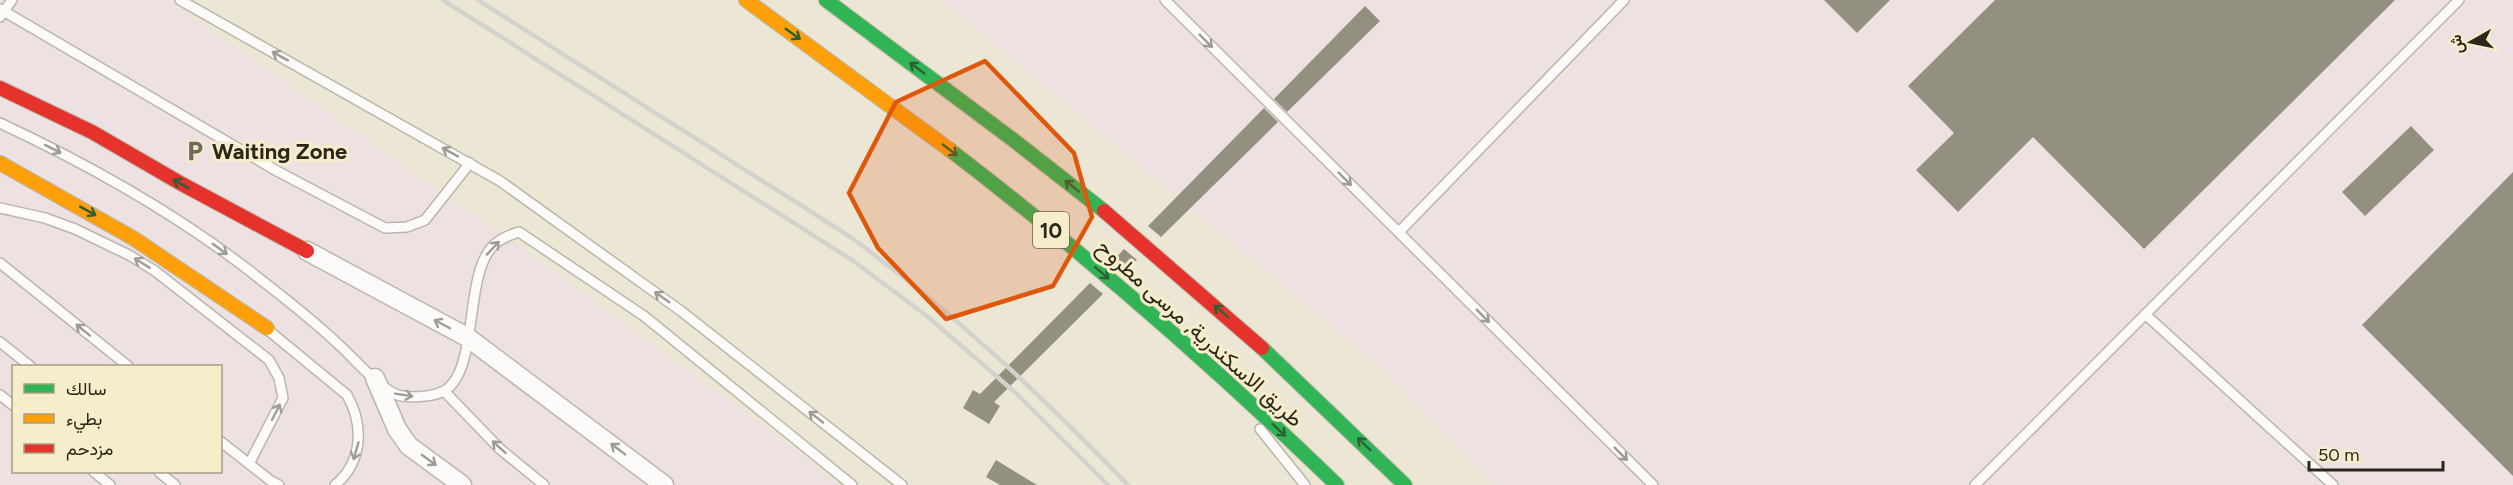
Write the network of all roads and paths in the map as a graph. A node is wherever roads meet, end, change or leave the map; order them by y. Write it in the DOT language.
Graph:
graph roads {
  1 [pos="12,0"];
  2 [pos="180,0"];
  3 [pos="746,0"];
  4 [pos="826,0"];
  5 [pos="1165,0"];
  6 [pos="1624,0"];
  7 [pos="2459,0"];
  8 [pos="1,12"];
  9 [pos="0,88"];
  10 [pos="0,123"];
  11 [pos="0,163"];
  12 [pos="470,163"];
  13 [pos="0,208"];
  14 [pos="1399,232"];
  15 [pos="307,251"];
  16 [pos="0,263"];
  17 [pos="2145,314"];
  18 [pos="267,328"];
  19 [pos="467,337"];
  20 [pos="0,342"];
  21 [pos="1196,355"];
  22 [pos="29,365"];
  23 [pos="127,365"];
  24 [pos="375,378"];
  25 [pos="444,391"];
  26 [pos="0,394"];
  27 [pos="12,404"];
  28 [pos="222,443"];
  29 [pos="249,464"];
  30 [pos="96,473"];
  31 [pos="161,473"];
  32 [pos="641,476"];
  33 [pos="110,485"];
  34 [pos="176,485"];
  35 [pos="279,485"];
  36 [pos="334,485"];
  37 [pos="462,485"];
  38 [pos="544,485"];
  39 [pos="664,485"];
  40 [pos="852,485"];
  41 [pos="902,485"];
  42 [pos="1305,485"];
  43 [pos="1336,485"];
  44 [pos="1406,485"];
  45 [pos="1653,485"];
  46 [pos="1975,485"];
  47 [pos="2333,485"];
  1 -- 8 [label="lane"];
  12 -- 2 [label="lane, one-way"];
  3 -- 21 [label="main road, طريق الاسكندرية, مرسى مطروح / 10, one-way"];
  44 -- 4 [label="main road, طريق الاسكندرية, مرسى مطروح / 10, one-way"];
  5 -- 14 [label="lane, one-way"];
  6 -- 14 [label="lane"];
  7 -- 17 [label="lane"];
  8 -- 12 [label="lane"];
  15 -- 9 [label="main road, one-way"];
  10 -- 24 [label="lane, one-way"];
  11 -- 18 [label="main road, one-way"];
  41 -- 12 [label="lane, one-way"];
  29 -- 13 [label="lane, one-way"];
  14 -- 45 [label="lane, one-way"];
  19 -- 15 [label="street, one-way"];
  23 -- 16 [label="lane, one-way"];
  17 -- 46 [label="lane"];
  17 -- 47 [label="lane"];
  18 -- 36 [label="lane, one-way"];
  19 -- 25 [label="lane"];
  32 -- 19 [label="street, one-way"];
  19 -- 40 [label="lane, one-way"];
  20 -- 22 [label="lane"];
  21 -- 42 [label="lane"];
  21 -- 43 [label="main road, طريق الاسكندرية, مرسى مطروح / 10, one-way"];
  24 -- 25 [label="lane, one-way"];
  24 -- 37 [label="street, one-way"];
  38 -- 25 [label="lane, one-way"];
  26 -- 27 [label="lane"];
  28 -- 29 [label="lane"];
  29 -- 35 [label="lane"];
  30 -- 33 [label="lane"];
  31 -- 34 [label="lane"];
  32 -- 39 [label="street"];
}
